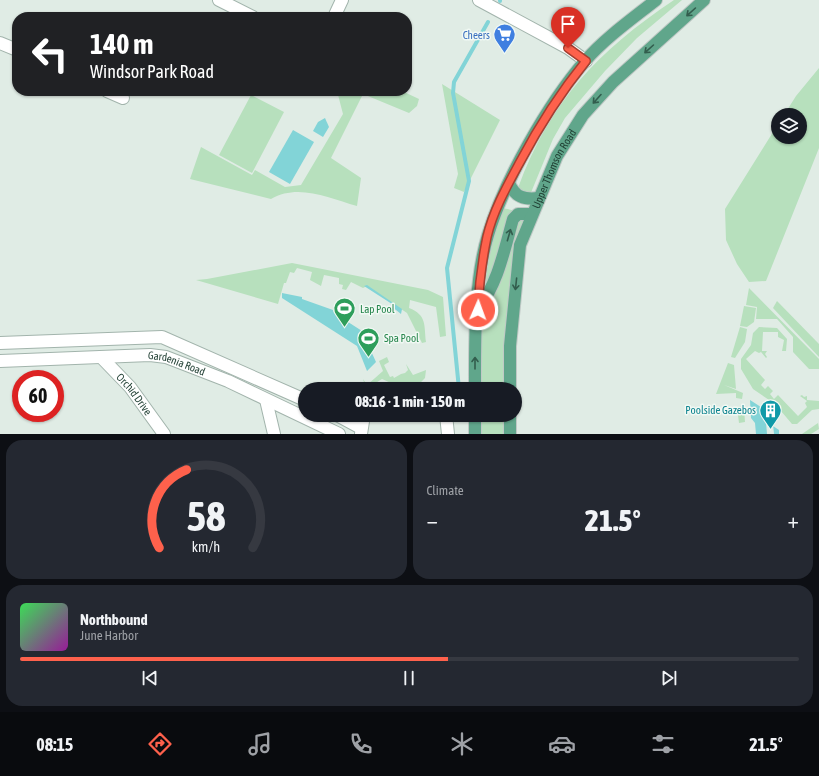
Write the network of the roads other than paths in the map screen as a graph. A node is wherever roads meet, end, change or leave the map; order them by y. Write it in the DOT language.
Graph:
graph roads {
  1 [pos="219,0"];
  2 [pos="342,0"];
  3 [pos="479,0"];
  4 [pos="656,0"];
  5 [pos="704,0"];
  6 [pos="243,12"];
  7 [pos="336,12"];
  8 [pos="0,43"];
  9 [pos="12,48"];
  10 [pos="586,61"];
  11 [pos="118,96"];
  12 [pos="123,98"];
  13 [pos="509,182"];
  14 [pos="539,198"];
  15 [pos="532,214"];
  16 [pos="478,310"];
  17 [pos="0,343"];
  18 [pos="101,357"];
  19 [pos="0,361"];
  20 [pos="475,382"];
  21 [pos="510,382"];
  22 [pos="298,397"];
  23 [pos="266,400"];
  24 [pos="348,422"];
  25 [pos="447,422"];
  26 [pos="475,422"];
  27 [pos="510,422"];
  28 [pos="361,431"];
  29 [pos="164,434"];
  30 [pos="274,434"];
  31 [pos="339,434"];
  32 [pos="448,434"];
  33 [pos="476,434"];
  34 [pos="510,434"];
  1 -- 6 [label="street"];
  2 -- 7 [label="street"];
  3 -- 10 [label="street"];
  4 -- 10 [label="main road"];
  5 -- 14 [label="main road, Upper Thomson Road, one-way"];
  8 -- 9 [label="street"];
  10 -- 13 [label="main road"];
  11 -- 12 [label="street"];
  13 -- 14 [label="main road"];
  13 -- 16 [label="main road"];
  14 -- 15 [label="main road, Upper Thomson Road"];
  16 -- 15 [label="main road, one-way"];
  15 -- 21 [label="main road, Upper Thomson Road, one-way"];
  20 -- 16 [label="main road, one-way"];
  17 -- 22 [label="street, Gardenia Road"];
  18 -- 19 [label="street, Gardenia Road"];
  18 -- 23 [label="street, Gardenia Road"];
  18 -- 29 [label="street, Orchid Drive"];
  23 -- 30 [label="street"];
  23 -- 31 [label="street, Gardenia Road"];
  24 -- 28 [label="street"];
  25 -- 32 [label="street"];
  26 -- 33 [label="main road"];
  27 -- 34 [label="main road"];
}
